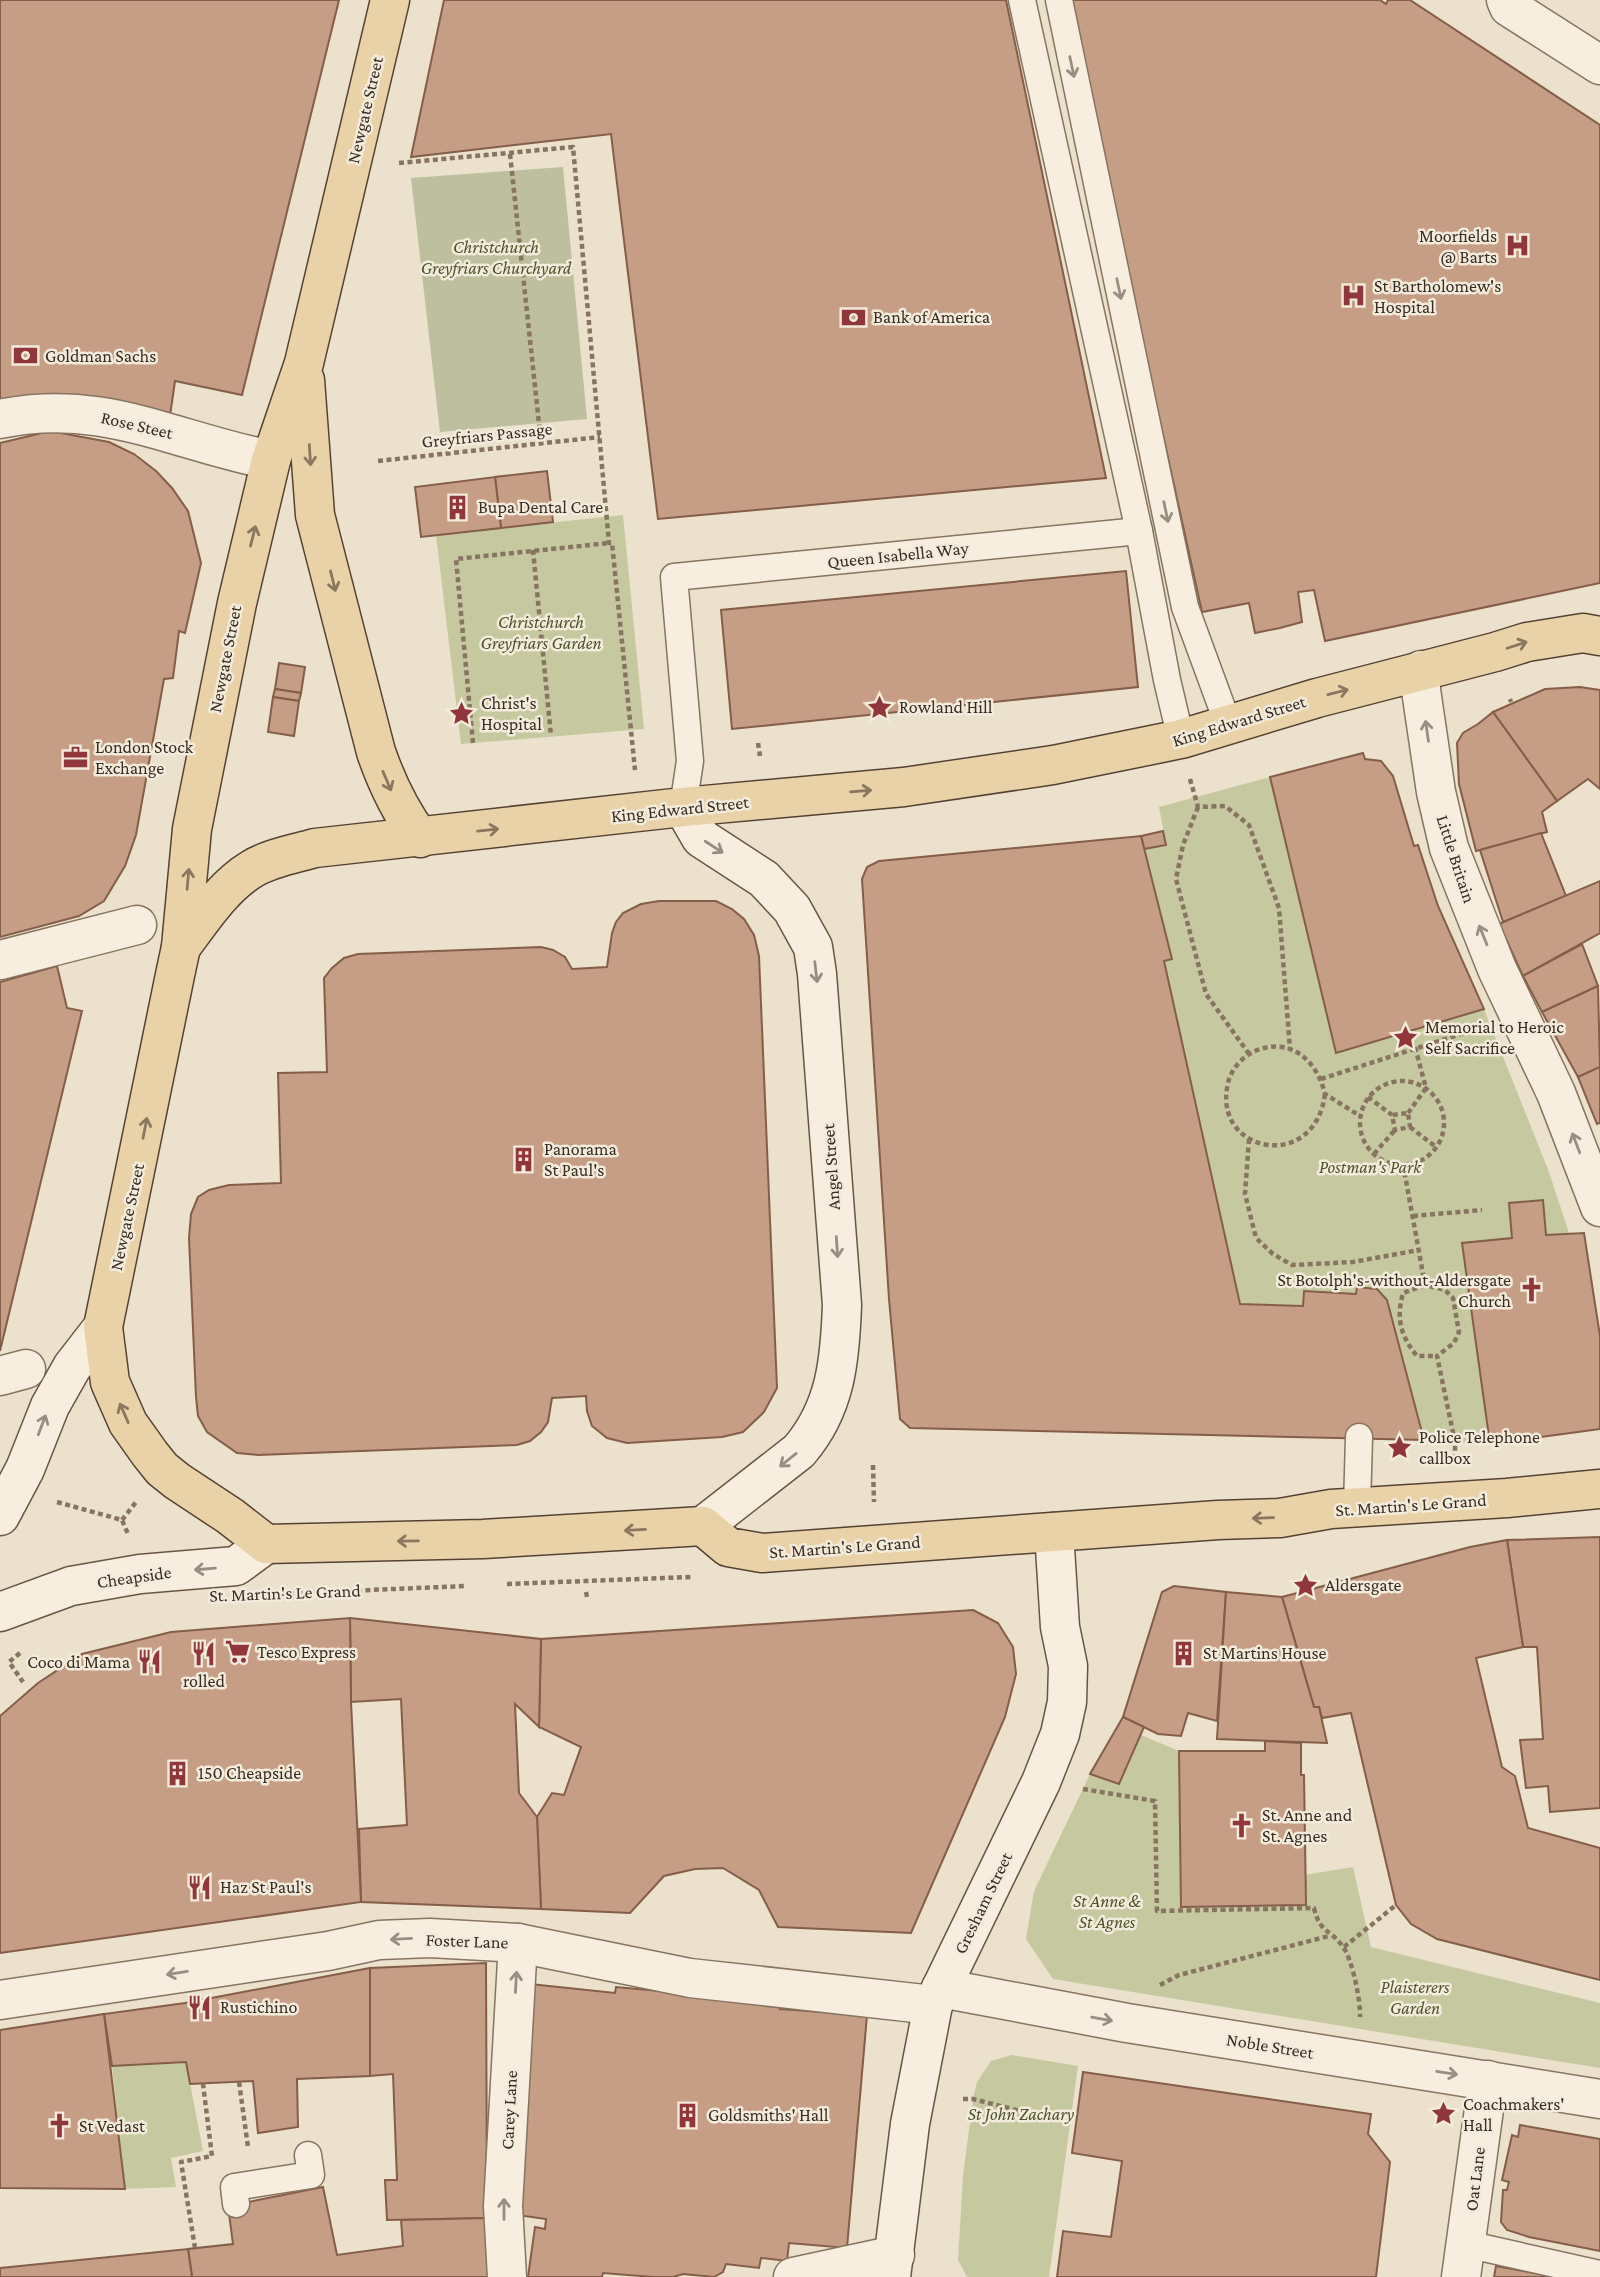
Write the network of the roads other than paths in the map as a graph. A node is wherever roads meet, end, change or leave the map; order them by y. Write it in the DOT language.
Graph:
graph roads {
  1 [pos="390,0"];
  2 [pos="1022,0"];
  3 [pos="1059,0"];
  4 [pos="1506,0"];
  5 [pos="1600,65"];
  6 [pos="304,363"];
  7 [pos="0,419"];
  8 [pos="271,460"];
  9 [pos="1139,531"];
  10 [pos="1600,636"];
  11 [pos="1421,670"];
  12 [pos="1228,724"];
  13 [pos="1181,739"];
  14 [pos="683,807"];
  15 [pos="420,838"];
  16 [pos="136,925"];
  17 [pos="181,947"];
  18 [pos="0,960"];
  19 [pos="1600,1207"];
  20 [pos="103,1327"];
  21 [pos="1359,1437"];
  22 [pos="1600,1489"];
  23 [pos="1356,1507"];
  24 [pos="0,1516"];
  25 [pos="703,1526"];
  26 [pos="1054,1532"];
  27 [pos="266,1544"];
  28 [pos="0,1612"];
  29 [pos="519,1943"];
  30 [pos="937,1996"];
  31 [pos="0,2000"];
  32 [pos="1488,2080"];
  33 [pos="1600,2099"];
  34 [pos="308,2155"];
  35 [pos="236,2204"];
  36 [pos="1464,2261"];
  37 [pos="893,2266"];
  38 [pos="1600,2274"];
  39 [pos="507,2277"];
  40 [pos="793,2277"];
  1 -- 6 [label="main road, Newgate Street"];
  2 -- 9 [label="lane"];
  3 -- 12 [label="lane, one-way"];
  4 -- 5 [label="street"];
  6 -- 8 [label="main road, Newgate Street"];
  6 -- 15 [label="main road, one-way"];
  7 -- 8 [label="street, Rose Steet"];
  17 -- 8 [label="main road, Newgate Street, one-way"];
  9 -- 13 [label="lane"];
  9 -- 14 [label="lane, Queen Isabella Way"];
  11 -- 10 [label="main road, one-way"];
  12 -- 11 [label="main road, King Edward Street, one-way"];
  19 -- 11 [label="street, Little Britain, one-way"];
  12 -- 13 [label="main road, King Edward Street"];
  14 -- 13 [label="main road, King Edward Street, one-way"];
  15 -- 14 [label="main road, King Edward Street, one-way"];
  14 -- 25 [label="street, Angel Street, one-way"];
  15 -- 17 [label="main road, King Edward Street"];
  16 -- 18 [label="street"];
  20 -- 17 [label="main road, Newgate Street, one-way"];
  24 -- 20 [label="street, one-way"];
  27 -- 20 [label="main road, one-way"];
  21 -- 23 [label="lane"];
  22 -- 23 [label="main road, St. Martin's Le Grand"];
  23 -- 26 [label="main road, St. Martin's Le Grand, one-way"];
  25 -- 26 [label="main road, St. Martin's Le Grand"];
  25 -- 27 [label="main road, one-way"];
  26 -- 30 [label="street, Gresham Street"];
  27 -- 28 [label="street, Cheapside, one-way"];
  29 -- 30 [label="street, Foster Lane"];
  29 -- 31 [label="street, Foster Lane, one-way"];
  39 -- 29 [label="street, Carey Lane, one-way"];
  30 -- 32 [label="street, Noble Street, one-way"];
  30 -- 37 [label="street, Gresham Street"];
  32 -- 33 [label="street, Noble Street"];
  32 -- 36 [label="street, Oat Lane"];
  34 -- 35 [label="lane"];
  36 -- 38 [label="lane"];
  37 -- 40 [label="street"];
}
